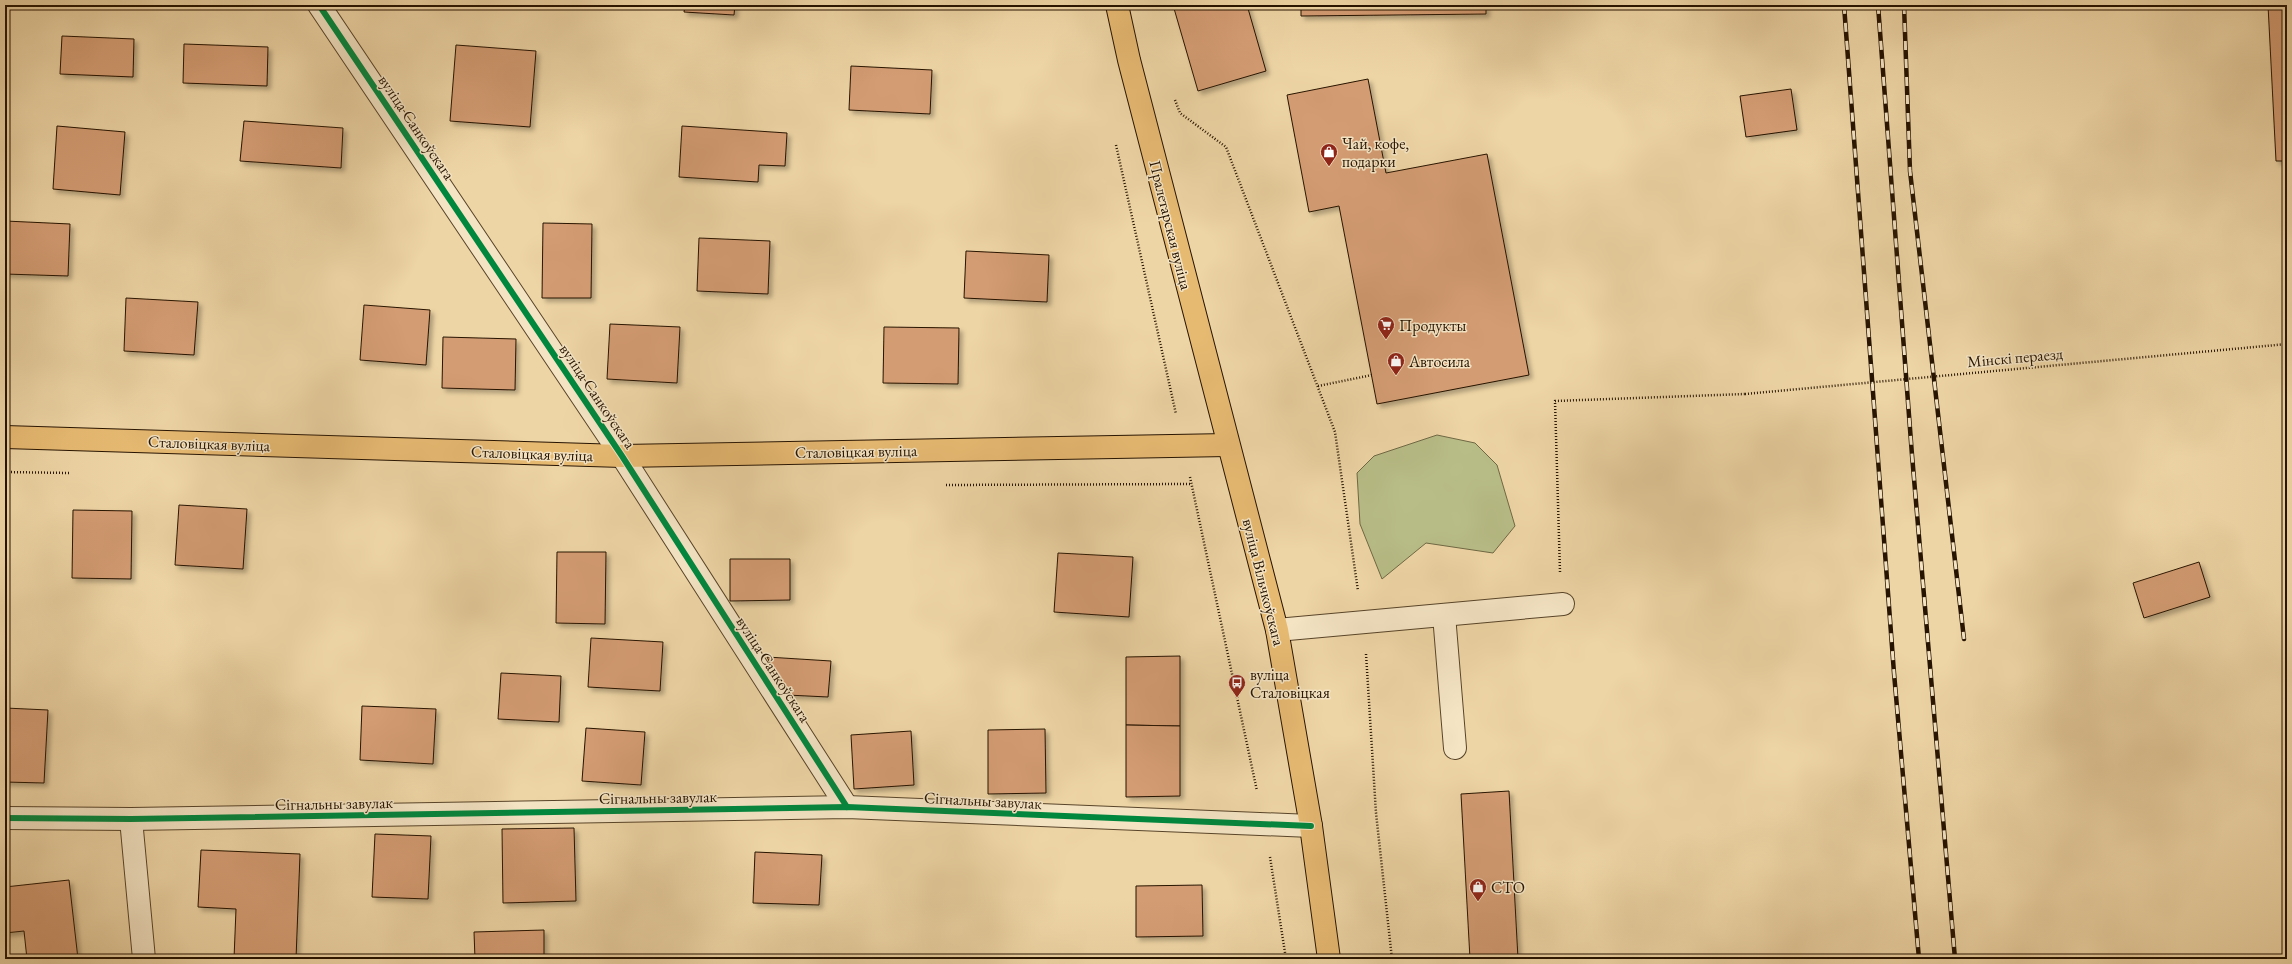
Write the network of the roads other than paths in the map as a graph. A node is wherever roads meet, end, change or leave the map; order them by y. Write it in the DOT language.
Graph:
graph roads {
  1 [pos="319,5"];
  2 [pos="1117,5"];
  3 [pos="5,437"];
  4 [pos="1228,444"];
  5 [pos="622,456"];
  6 [pos="1564,604"];
  7 [pos="1444,615"];
  8 [pos="1277,630"];
  9 [pos="1455,748"];
  10 [pos="847,807"];
  11 [pos="5,818"];
  12 [pos="131,819"];
  13 [pos="1311,826"];
  14 [pos="144,959"];
  15 [pos="1329,959"];
  1 -- 5 [label="street, вуліца Санкоўскага"];
  2 -- 4 [label="main road, Пралетарская вуліца"];
  3 -- 5 [label="main road, Сталовіцкая вуліца"];
  4 -- 5 [label="main road, Сталовіцкая вуліца"];
  4 -- 8 [label="main road, вуліца Вільчкоўскага"];
  5 -- 10 [label="street, вуліца Санкоўскага"];
  6 -- 7 [label="street"];
  7 -- 8 [label="street"];
  7 -- 9 [label="street"];
  8 -- 13 [label="main road, вуліца Вільчкоўскага"];
  10 -- 12 [label="street, Сігнальны завулак"];
  10 -- 13 [label="street, Сігнальны завулак"];
  11 -- 12 [label="street, Сігнальны завулак"];
  12 -- 14 [label="street"];
  13 -- 15 [label="main road, вуліца Вільчкоўскага"];
}
